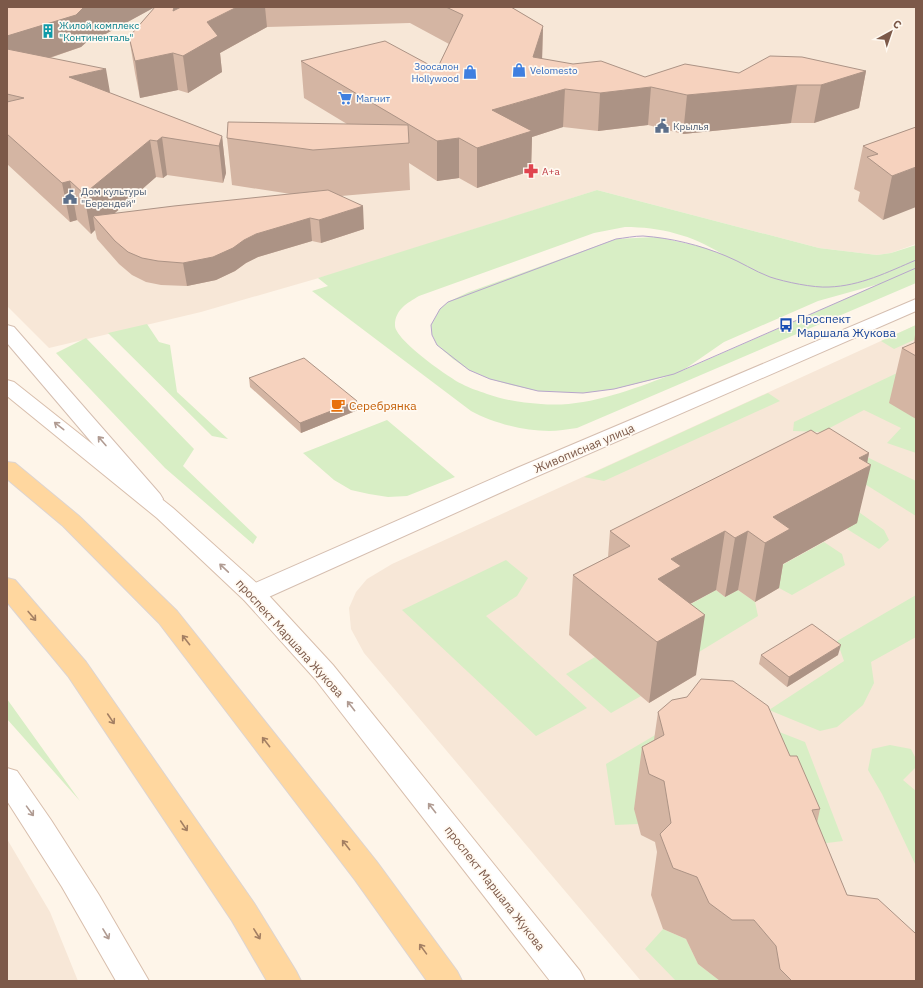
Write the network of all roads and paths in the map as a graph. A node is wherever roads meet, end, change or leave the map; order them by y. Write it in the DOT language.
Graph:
graph roads {
  1 [pos="916,304"];
  2 [pos="7,331"];
  3 [pos="7,386"];
  4 [pos="7,468"];
  5 [pos="165,513"];
  6 [pos="7,586"];
  7 [pos="253,594"];
  8 [pos="7,779"];
  9 [pos="133,981"];
  10 [pos="285,981"];
  11 [pos="446,981"];
  12 [pos="569,981"];
  1 -- 7 [label="street, Живописная улица"];
  5 -- 2 [label="street, проспект Маршала Жукова, one-way"];
  5 -- 3 [label="street, one-way"];
  11 -- 4 [label="main road, one-way"];
  7 -- 5 [label="street, проспект Маршала Жукова, one-way"];
  6 -- 10 [label="main road, one-way"];
  12 -- 7 [label="street, проспект Маршала Жукова, one-way"];
  8 -- 9 [label="street, one-way"];
}
